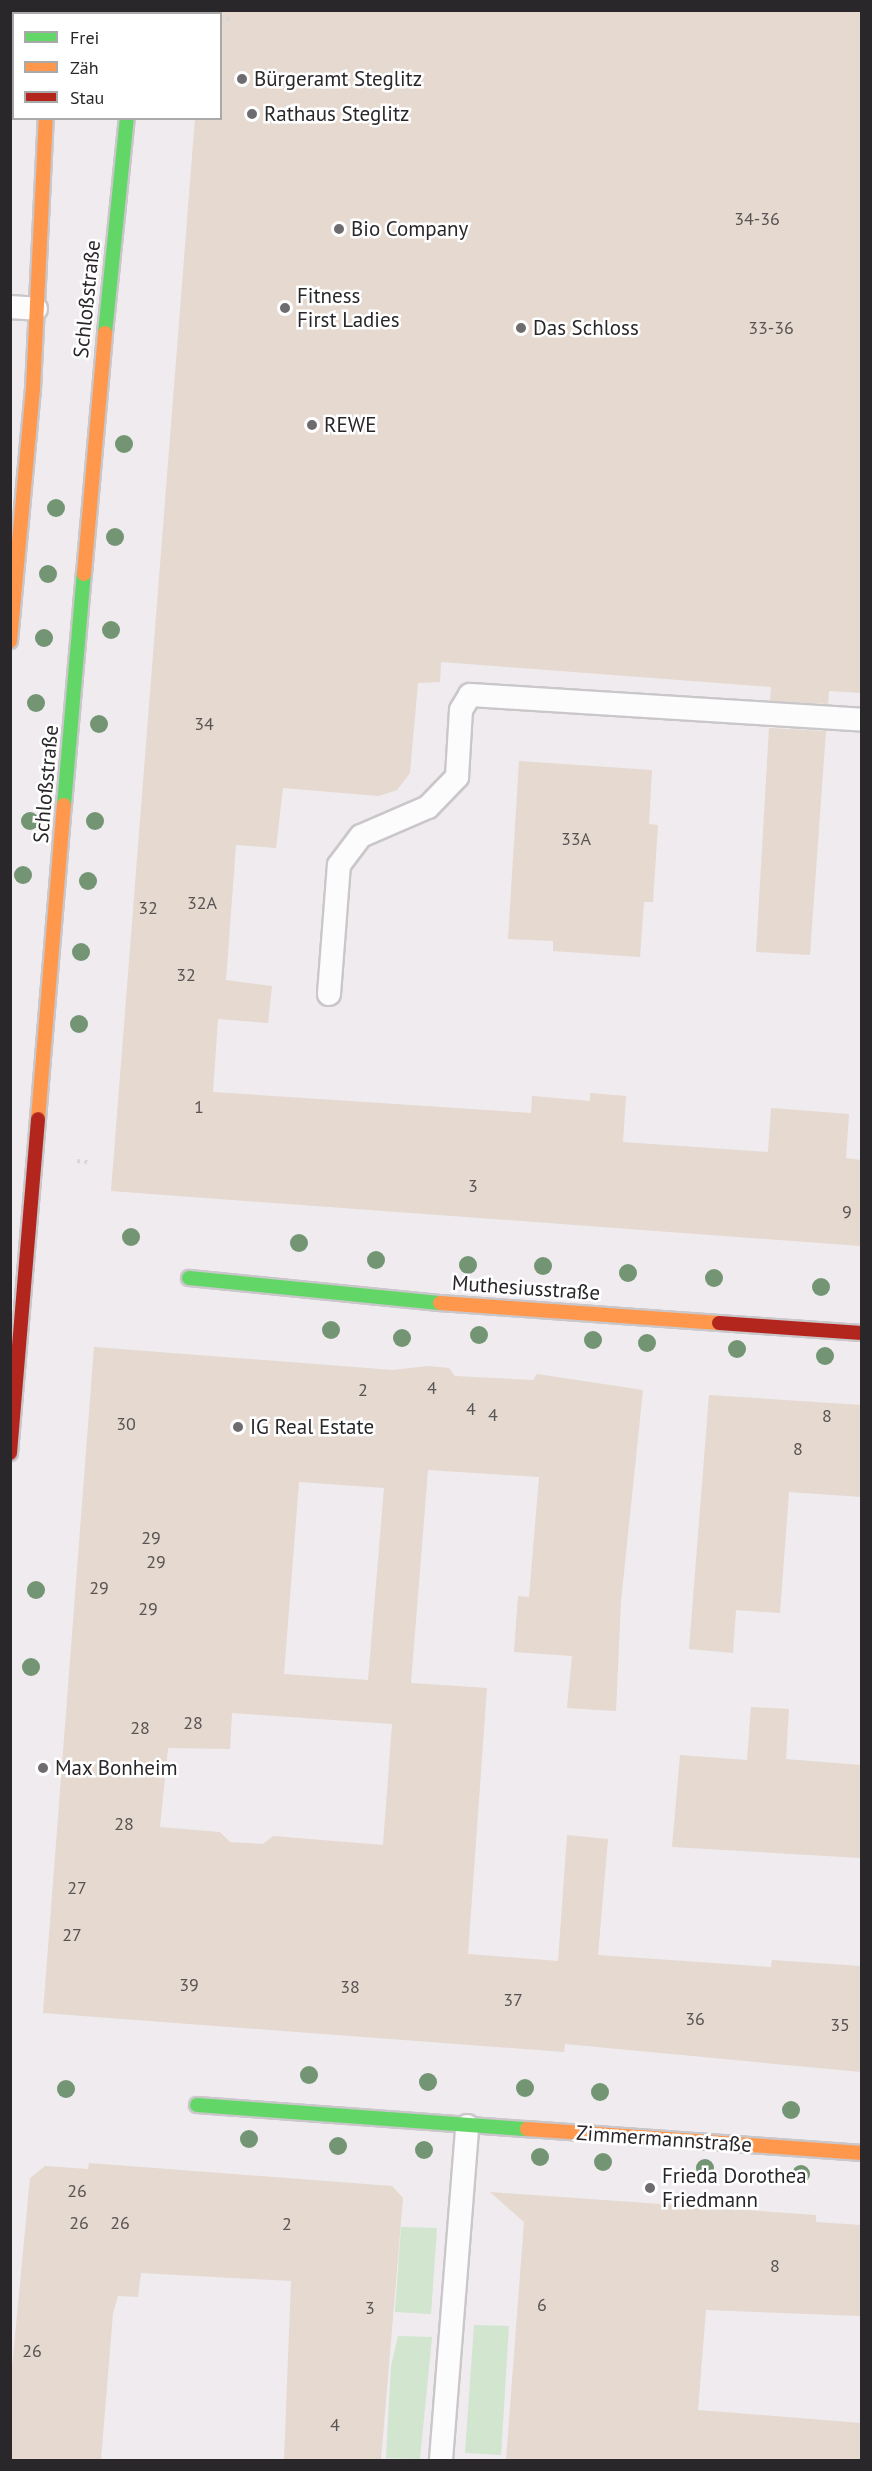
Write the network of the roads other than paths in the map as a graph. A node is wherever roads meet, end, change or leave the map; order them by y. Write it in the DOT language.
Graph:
graph roads {
  1 [pos="46,120"];
  2 [pos="127,120"];
  3 [pos="10,307"];
  4 [pos="36,309"];
  5 [pos="10,641"];
  6 [pos="861,720"];
  7 [pos="329,994"];
  8 [pos="189,1278"];
  9 [pos="861,1333"];
  10 [pos="10,1453"];
  11 [pos="197,2105"];
  12 [pos="467,2126"];
  13 [pos="861,2152"];
  14 [pos="441,2460"];
  1 -- 4 [label="street"];
  2 -- 10 [label="street, Schloßstraße"];
  3 -- 4 [label="lane"];
  4 -- 5 [label="street"];
  6 -- 7 [label="lane"];
  8 -- 9 [label="street, Muthesiusstraße"];
  11 -- 12 [label="street, Zimmermannstraße"];
  12 -- 13 [label="street, Zimmermannstraße"];
  12 -- 14 [label="lane"];
}
